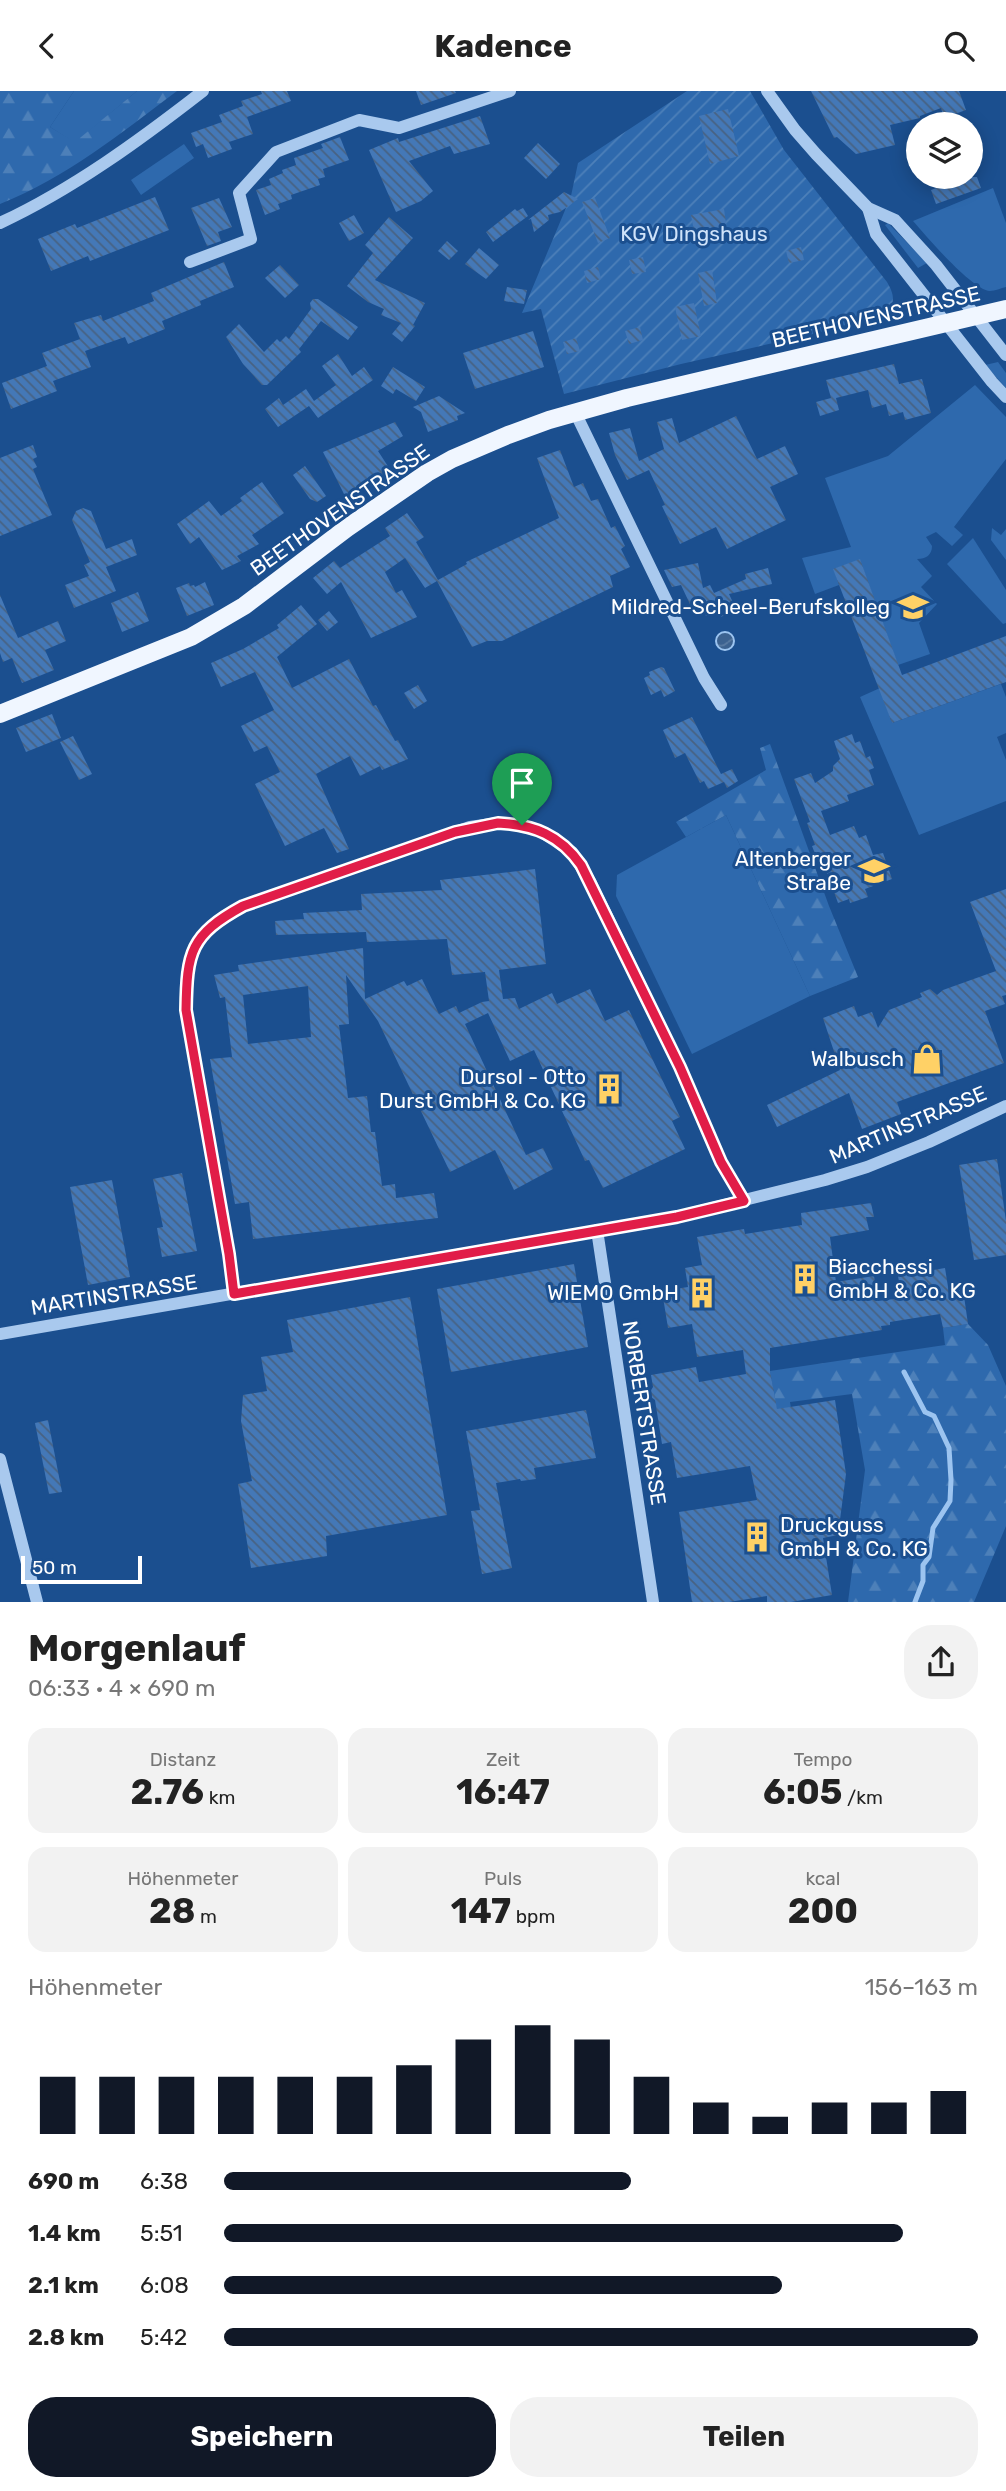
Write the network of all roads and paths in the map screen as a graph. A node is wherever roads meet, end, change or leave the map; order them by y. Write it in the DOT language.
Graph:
graph roads {
  1 [pos="203,91"];
  2 [pos="510,91"];
  3 [pos="767,91"];
  4 [pos="868,208"];
  5 [pos="0,223"];
  6 [pos="190,262"];
  7 [pos="1006,309"];
  8 [pos="977,316"];
  9 [pos="947,324"];
  10 [pos="1006,355"];
  11 [pos="1006,397"];
  12 [pos="575,412"];
  13 [pos="721,705"];
  14 [pos="0,714"];
  15 [pos="1006,1106"];
  16 [pos="744,1201"];
  17 [pos="597,1230"];
  18 [pos="234,1294"];
  19 [pos="0,1333"];
  20 [pos="0,1459"];
  21 [pos="37,1602"];
  22 [pos="653,1602"];
  1 -- 5 [label="street"];
  2 -- 6 [label="street"];
  3 -- 4 [label="street"];
  4 -- 8 [label="street"];
  4 -- 9 [label="street"];
  7 -- 8 [label="main road, BEETHOVENSTRASSE"];
  8 -- 9 [label="main road, BEETHOVENSTRASSE"];
  8 -- 10 [label="street"];
  9 -- 11 [label="street"];
  9 -- 12 [label="main road, BEETHOVENSTRASSE"];
  12 -- 13 [label="street"];
  12 -- 14 [label="main road, BEETHOVENSTRASSE"];
  15 -- 16 [label="street, MARTINSTRASSE"];
  16 -- 17 [label="street, MARTINSTRASSE"];
  16 -- 18 [label="street"];
  17 -- 18 [label="street, MARTINSTRASSE"];
  17 -- 22 [label="street, NORBERTSTRASSE"];
  18 -- 19 [label="street, MARTINSTRASSE"];
  20 -- 21 [label="street"];
}
